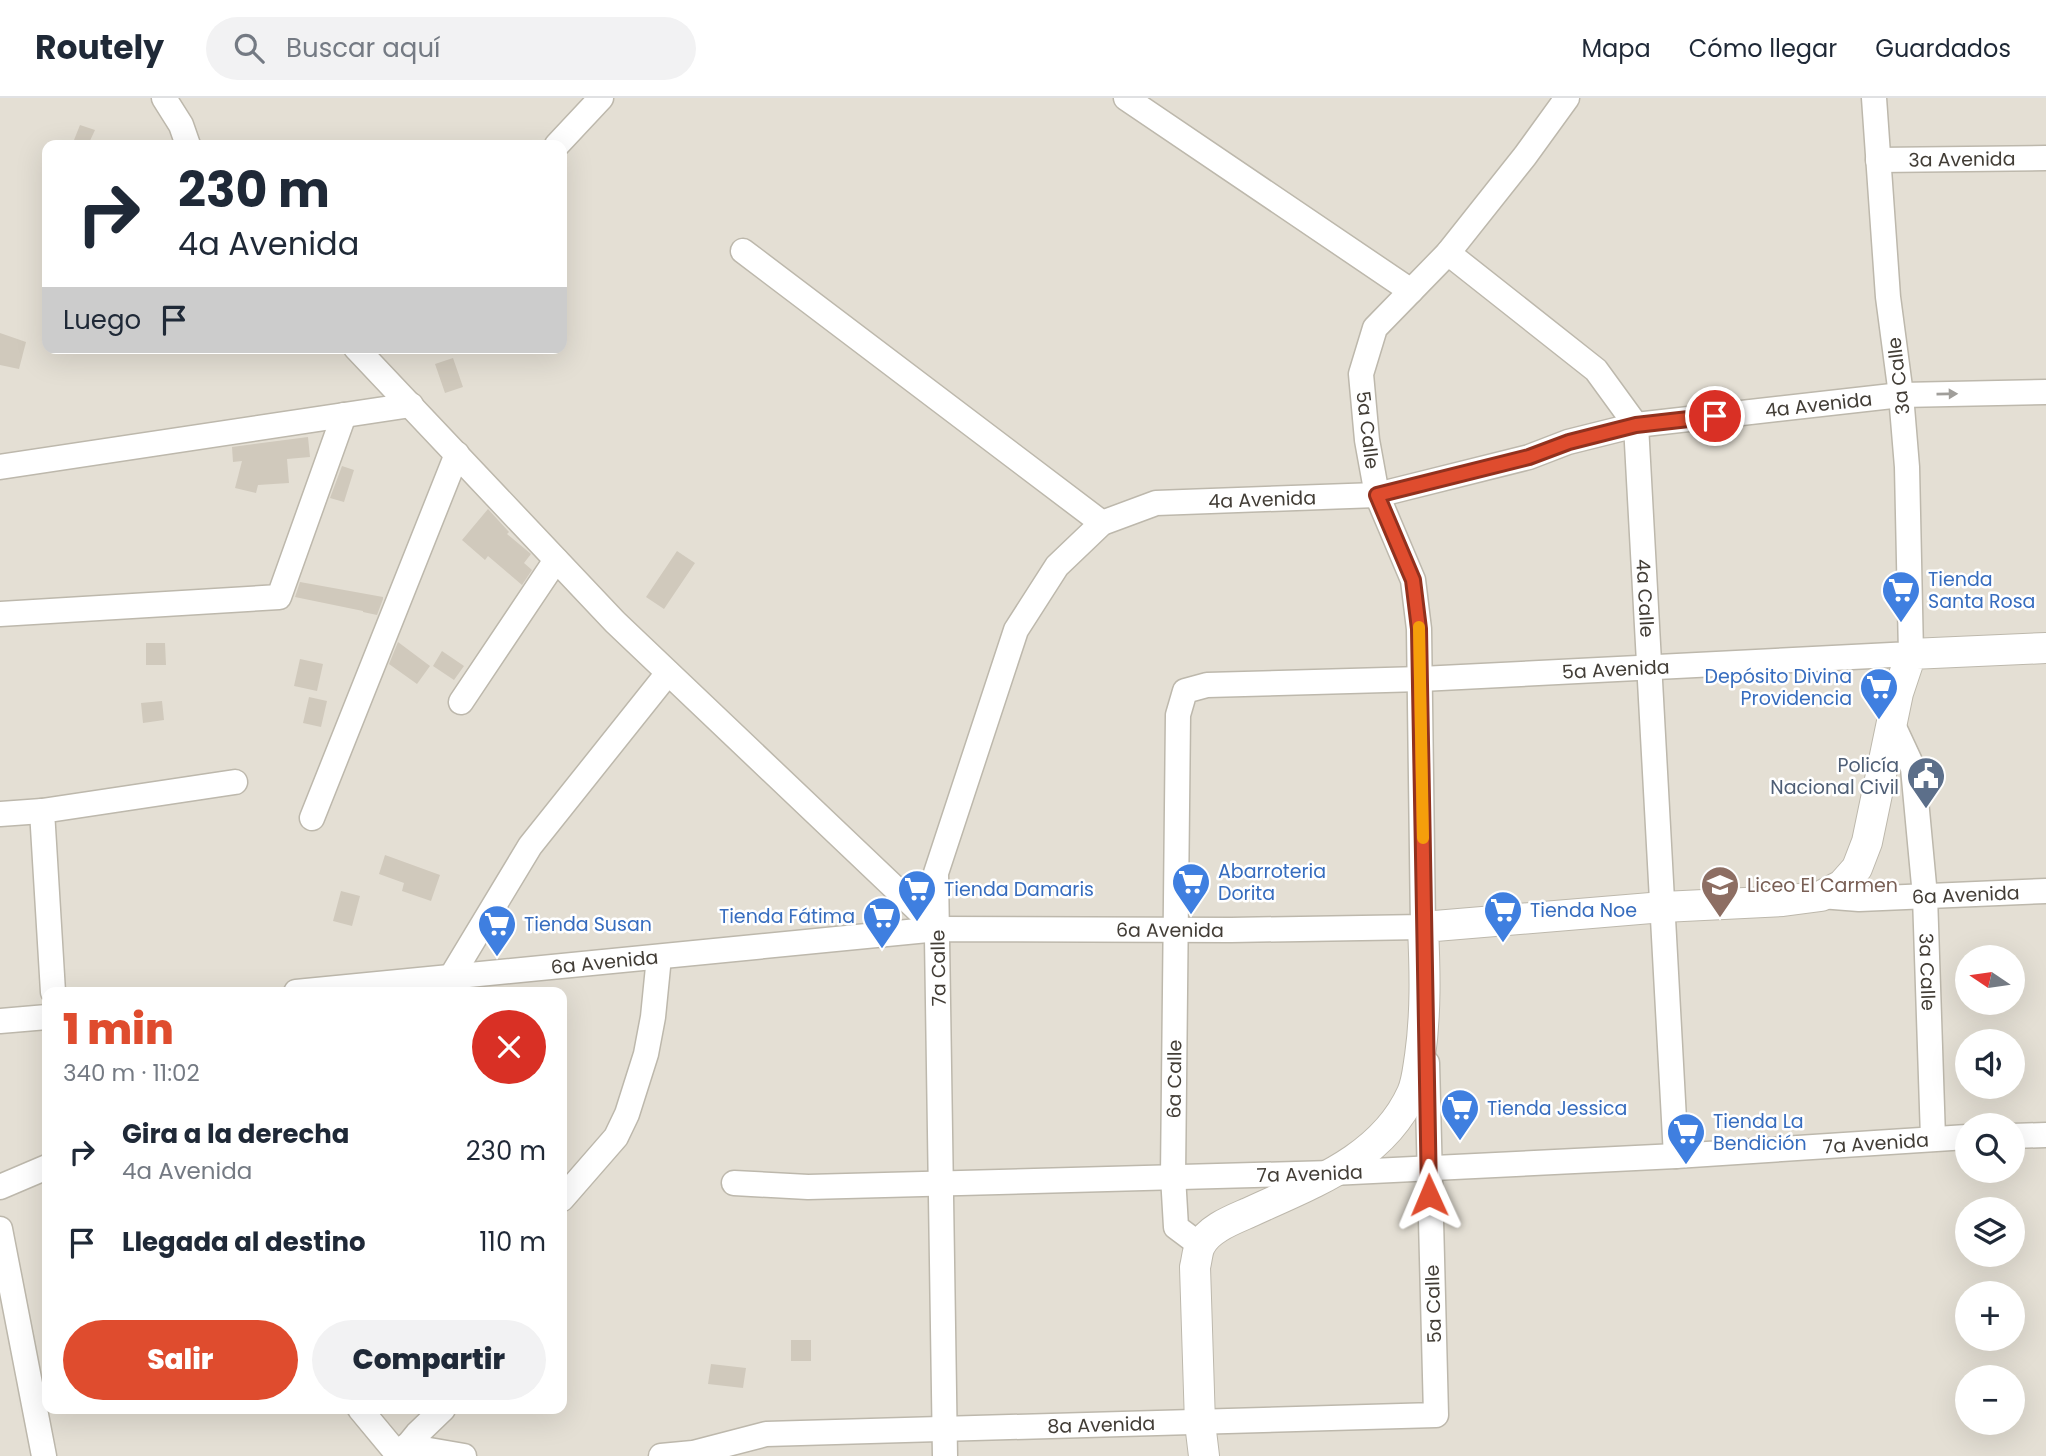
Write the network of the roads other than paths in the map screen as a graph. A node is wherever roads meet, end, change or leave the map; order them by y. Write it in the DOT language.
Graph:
graph roads {
  1 [pos="164,98"];
  2 [pos="601,98"];
  3 [pos="1126,98"];
  4 [pos="1567,98"];
  5 [pos="1874,98"];
  6 [pos="186,140"];
  7 [pos="562,140"];
  8 [pos="2046,158"];
  9 [pos="1878,160"];
  10 [pos="743,251"];
  11 [pos="1448,253"];
  12 [pos="1411,291"];
  13 [pos="362,354"];
  14 [pos="2046,392"];
  15 [pos="1901,395"];
  16 [pos="411,405"];
  17 [pos="344,415"];
  18 [pos="1636,425"];
  19 [pos="457,454"];
  20 [pos="0,467"];
  21 [pos="1377,495"];
  22 [pos="1102,523"];
  23 [pos="556,560"];
  24 [pos="0,614"];
  25 [pos="2046,648"];
  26 [pos="1911,654"];
  27 [pos="1651,668"];
  28 [pos="668,673"];
  29 [pos="1421,679"];
  30 [pos="1185,691"];
  31 [pos="461,702"];
  32 [pos="1893,725"];
  33 [pos="235,782"];
  34 [pos="42,811"];
  35 [pos="0,814"];
  36 [pos="312,818"];
  37 [pos="2046,891"];
  38 [pos="1822,896"];
  39 [pos="1925,896"];
  40 [pos="1663,907"];
  41 [pos="1423,928"];
  42 [pos="938,929"];
  43 [pos="1174,930"];
  44 [pos="659,957"];
  45 [pos="451,977"];
  46 [pos="53,987"];
  47 [pos="348,987"];
  48 [pos="1426,1003"];
  49 [pos="42,1017"];
  50 [pos="0,1021"];
  51 [pos="2046,1135"];
  52 [pos="2025,1136"];
  53 [pos="1955,1137"];
  54 [pos="1933,1138"];
  55 [pos="1676,1156"];
  56 [pos="1429,1167"];
  57 [pos="42,1169"];
  58 [pos="1332,1174"];
  59 [pos="1173,1176"];
  60 [pos="940,1183"];
  61 [pos="734,1184"];
  62 [pos="0,1186"];
  63 [pos="567,1193"];
  64 [pos="0,1229"];
  65 [pos="1200,1244"];
  66 [pos="365,1414"];
  67 [pos="438,1414"];
  68 [pos="1436,1415"];
  69 [pos="1200,1423"];
  70 [pos="945,1429"];
  71 [pos="765,1445"];
  72 [pos="402,1453"];
  73 [pos="44,1456"];
  74 [pos="464,1456"];
  75 [pos="661,1456"];
  76 [pos="945,1456"];
  77 [pos="1204,1456"];
  1 -- 6 [label="street"];
  2 -- 7 [label="street"];
  3 -- 12 [label="street"];
  4 -- 11 [label="street, 5a Calle"];
  5 -- 9 [label="street, 3a Calle"];
  8 -- 9 [label="street, 3a Avenida"];
  9 -- 15 [label="street, 3a Calle"];
  10 -- 22 [label="street"];
  11 -- 12 [label="street, 5a Calle"];
  11 -- 18 [label="street"];
  12 -- 21 [label="street, 5a Calle"];
  13 -- 16 [label="street"];
  15 -- 14 [label="street, 4a Avenida, one-way"];
  15 -- 18 [label="street, 4a Avenida"];
  15 -- 26 [label="street, 3a Calle"];
  16 -- 17 [label="street"];
  16 -- 19 [label="street"];
  17 -- 20 [label="street"];
  17 -- 24 [label="street"];
  18 -- 21 [label="street, 4a Avenida"];
  18 -- 27 [label="street, 4a Calle"];
  19 -- 23 [label="street"];
  19 -- 36 [label="street"];
  21 -- 22 [label="street, 4a Avenida"];
  21 -- 29 [label="street, 5a Calle"];
  22 -- 42 [label="street, 7a Calle"];
  23 -- 28 [label="street"];
  23 -- 31 [label="street"];
  25 -- 26 [label="street, 5a Avenida"];
  26 -- 27 [label="street, 5a Avenida"];
  26 -- 32 [label="street"];
  27 -- 29 [label="street, 5a Avenida"];
  27 -- 40 [label="street, 4a Calle"];
  28 -- 42 [label="street"];
  28 -- 45 [label="street"];
  29 -- 30 [label="street, 5a Avenida"];
  29 -- 41 [label="street, 5a Calle"];
  30 -- 43 [label="street, 6a Calle"];
  32 -- 38 [label="street"];
  32 -- 39 [label="street, 3a Calle"];
  33 -- 34 [label="street"];
  34 -- 35 [label="street"];
  34 -- 46 [label="street"];
  37 -- 39 [label="street, 6a Avenida"];
  38 -- 39 [label="street, 6a Avenida"];
  38 -- 40 [label="street, 6a Avenida"];
  39 -- 54 [label="street, 3a Calle"];
  40 -- 41 [label="street, 6a Avenida"];
  40 -- 55 [label="street, 4a Calle"];
  41 -- 43 [label="street, 6a Avenida"];
  41 -- 48 [label="street, 5a Calle"];
  42 -- 43 [label="street, 6a Avenida"];
  42 -- 44 [label="street, 6a Avenida"];
  42 -- 60 [label="street, 7a Calle"];
  43 -- 59 [label="street, 6a Calle"];
  44 -- 45 [label="street, 6a Avenida"];
  44 -- 63 [label="street"];
  45 -- 47 [label="street, 6a Avenida"];
  48 -- 56 [label="street, 5a Calle"];
  48 -- 58 [label="street"];
  49 -- 50 [label="street"];
  51 -- 52 [label="street"];
  53 -- 54 [label="street, 7a Avenida"];
  54 -- 55 [label="street, 7a Avenida"];
  55 -- 56 [label="street, 7a Avenida"];
  56 -- 58 [label="street, 7a Avenida"];
  56 -- 68 [label="street, 5a Calle"];
  57 -- 62 [label="street"];
  58 -- 59 [label="street, 7a Avenida"];
  58 -- 65 [label="street"];
  59 -- 60 [label="street, 7a Avenida"];
  59 -- 65 [label="street, 6a Calle"];
  60 -- 61 [label="street, 7a Avenida"];
  60 -- 70 [label="street, 7a Calle"];
  64 -- 73 [label="street"];
  65 -- 69 [label="street"];
  66 -- 72 [label="street"];
  67 -- 72 [label="street"];
  68 -- 69 [label="street, 8a Avenida"];
  69 -- 70 [label="street, 8a Avenida"];
  69 -- 77 [label="street"];
  70 -- 71 [label="street, 8a Avenida"];
  70 -- 76 [label="street, 7a Calle"];
  71 -- 75 [label="street, 8a Avenida"];
  72 -- 74 [label="street"];
}
